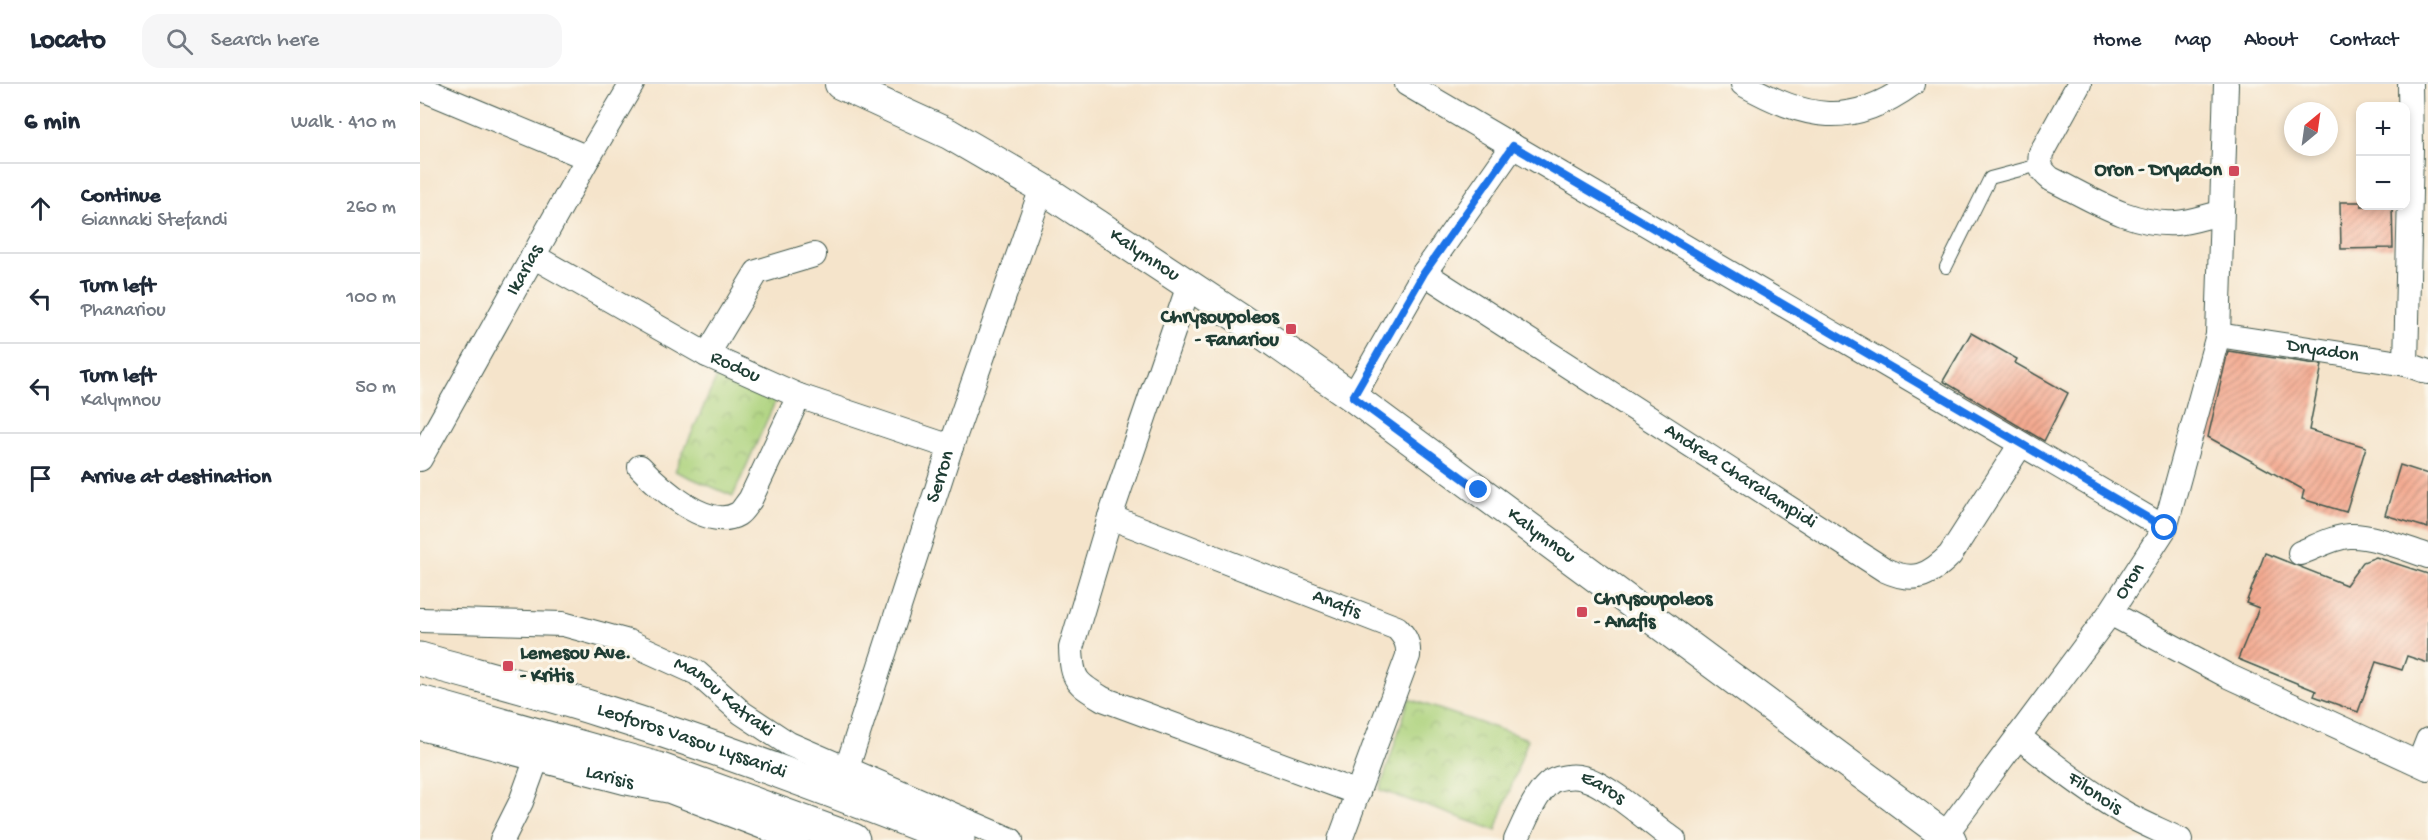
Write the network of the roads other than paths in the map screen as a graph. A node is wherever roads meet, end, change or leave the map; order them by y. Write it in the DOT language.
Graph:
graph roads {
  1 [pos="632,84"];
  2 [pos="840,84"];
  3 [pos="1407,84"];
  4 [pos="1743,84"];
  5 [pos="1912,84"];
  6 [pos="2079,84"];
  7 [pos="2226,84"];
  8 [pos="2410,84"];
  9 [pos="420,88"];
  10 [pos="1513,146"];
  11 [pos="2420,150"];
  12 [pos="588,158"];
  13 [pos="2039,165"];
  14 [pos="1042,188"];
  15 [pos="2221,213"];
  16 [pos="814,255"];
  17 [pos="532,256"];
  18 [pos="1946,267"];
  19 [pos="1424,273"];
  20 [pos="1189,285"];
  21 [pos="2218,335"];
  22 [pos="707,355"];
  23 [pos="2417,368"];
  24 [pos="799,396"];
  25 [pos="1353,397"];
  26 [pos="2021,444"];
  27 [pos="951,447"];
  28 [pos="420,459"];
  29 [pos="640,467"];
  30 [pos="1110,516"];
  31 [pos="2165,528"];
  32 [pos="2300,554"];
  33 [pos="2428,556"];
  34 [pos="2110,613"];
  35 [pos="420,620"];
  36 [pos="420,659"];
  37 [pos="420,702"];
  38 [pos="420,728"];
  39 [pos="2018,736"];
  40 [pos="2428,740"];
  41 [pos="537,758"];
  42 [pos="2424,766"];
  43 [pos="847,768"];
  44 [pos="1358,793"];
  45 [pos="760,833"];
  46 [pos="1948,838"];
  47 [pos="502,840"];
  48 [pos="797,840"];
  49 [pos="853,840"];
  50 [pos="958,840"];
  51 [pos="1011,840"];
  52 [pos="1340,840"];
  53 [pos="1516,840"];
  54 [pos="1674,840"];
  55 [pos="2180,840"];
  1 -- 12 [label="street, Ikarias"];
  2 -- 14 [label="street, Kalymnou"];
  3 -- 10 [label="street"];
  4 -- 5 [label="street"];
  6 -- 13 [label="street"];
  7 -- 15 [label="street, Oron"];
  8 -- 11 [label="street"];
  9 -- 12 [label="street"];
  10 -- 19 [label="street"];
  10 -- 26 [label="street"];
  11 -- 23 [label="street"];
  12 -- 17 [label="street, Ikarias"];
  13 -- 15 [label="street"];
  13 -- 18 [label="lane"];
  14 -- 20 [label="street, Kalymnou"];
  14 -- 27 [label="street, Serron"];
  15 -- 21 [label="street, Oron"];
  16 -- 22 [label="street"];
  17 -- 22 [label="street, Rodou"];
  17 -- 28 [label="street, Ikarias"];
  19 -- 25 [label="street"];
  19 -- 26 [label="street, Andrea Charalampidi"];
  20 -- 25 [label="street, Kalymnou"];
  20 -- 30 [label="street"];
  21 -- 23 [label="street, Dryadon"];
  21 -- 31 [label="street, Oron"];
  22 -- 24 [label="street, Rodou"];
  24 -- 27 [label="street, Rodou"];
  24 -- 29 [label="street"];
  25 -- 46 [label="street, Kalymnou"];
  26 -- 31 [label="street"];
  27 -- 43 [label="street, Serron"];
  30 -- 44 [label="street"];
  30 -- 44 [label="street, Anafis"];
  31 -- 34 [label="street, Oron"];
  32 -- 33 [label="street"];
  34 -- 39 [label="street, Oron"];
  34 -- 42 [label="street"];
  35 -- 43 [label="street, Manou Katraki"];
  36 -- 50 [label="main road, Leoforos Vasou Lyssaridi"];
  37 -- 49 [label="main road, Leoforos Vasou Lyssaridi"];
  38 -- 41 [label="street, Larisis"];
  39 -- 46 [label="street, Oron"];
  39 -- 55 [label="street, Filonois"];
  40 -- 42 [label="street"];
  41 -- 45 [label="street, Larisis"];
  41 -- 47 [label="street"];
  43 -- 51 [label="street, Manou Katraki"];
  44 -- 52 [label="street, Anafis"];
  45 -- 48 [label="street, Larisis"];
  53 -- 54 [label="street, Earos"];
}
